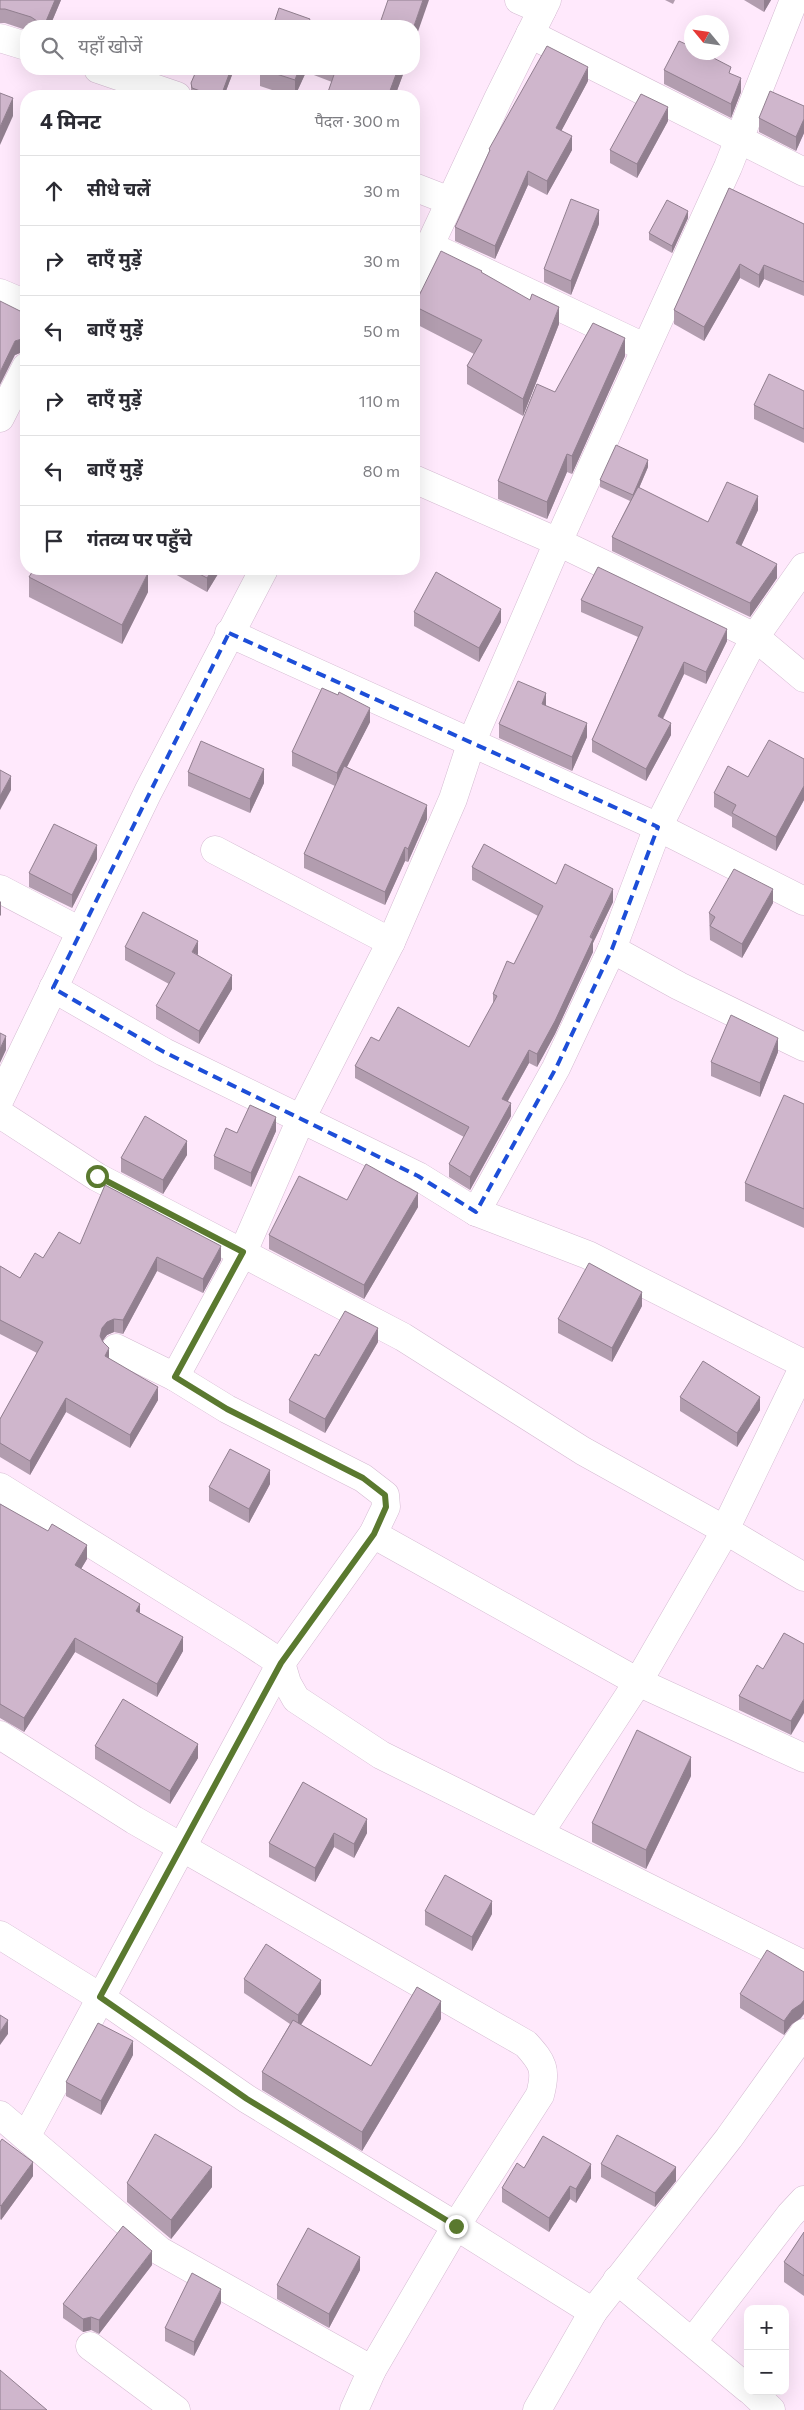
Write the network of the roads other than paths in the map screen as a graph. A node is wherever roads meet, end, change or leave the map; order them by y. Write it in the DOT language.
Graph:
graph roads {
  1 [pos="794,0"];
  2 [pos="536,3"];
  3 [pos="530,34"];
  4 [pos="0,38"];
  5 [pos="20,44"];
  6 [pos="109,75"];
  7 [pos="134,89"];
  8 [pos="739,140"];
  9 [pos="804,172"];
  10 [pos="420,189"];
  11 [pos="450,200"];
  12 [pos="430,246"];
  13 [pos="420,267"];
  14 [pos="0,293"];
  15 [pos="20,301"];
  16 [pos="644,347"];
  17 [pos="20,379"];
  18 [pos="0,418"];
  19 [pos="420,482"];
  20 [pos="558,542"];
  21 [pos="804,567"];
  22 [pos="261,575"];
  23 [pos="229,633"];
  24 [pos="755,637"];
  25 [pos="804,678"];
  26 [pos="472,741"];
  27 [pos="658,827"];
  28 [pos="215,850"];
  29 [pos="0,889"];
  30 [pos="804,901"];
  31 [pos="80,931"];
  32 [pos="391,942"];
  33 [pos="612,949"];
  34 [pos="53,988"];
  35 [pos="804,1047"];
  36 [pos="0,1099"];
  37 [pos="0,1114"];
  38 [pos="301,1119"];
  39 [pos="476,1212"];
  40 [pos="243,1252"];
  41 [pos="116,1348"];
  42 [pos="803,1370"];
  43 [pos="175,1377"];
  44 [pos="0,1487"];
  45 [pos="725,1530"];
  46 [pos="374,1534"];
  47 [pos="804,1577"];
  48 [pos="281,1663"];
  49 [pos="638,1682"];
  50 [pos="0,1734"];
  51 [pos="804,1758"];
  52 [pos="540,1832"];
  53 [pos="183,1846"];
  54 [pos="0,1935"];
  55 [pos="804,1965"];
  56 [pos="100,1997"];
  57 [pos="804,2033"];
  58 [pos="0,2115"];
  59 [pos="26,2137"];
  60 [pos="804,2200"];
  61 [pos="456,2226"];
  62 [pos="617,2280"];
  63 [pos="593,2312"];
  64 [pos="693,2342"];
  65 [pos="90,2346"];
  66 [pos="372,2370"];
  67 [pos="744,2386"];
  68 [pos="755,2395"];
  69 [pos="176,2410"];
  70 [pos="354,2410"];
  71 [pos="537,2410"];
  72 [pos="771,2410"];
  1 -- 8 [label="street"];
  2 -- 3 [label="street"];
  3 -- 8 [label="street"];
  3 -- 11 [label="street"];
  4 -- 5 [label="street"];
  6 -- 7 [label="street"];
  8 -- 9 [label="street"];
  8 -- 16 [label="street"];
  10 -- 11 [label="street"];
  11 -- 12 [label="street"];
  12 -- 13 [label="street"];
  12 -- 16 [label="street"];
  14 -- 15 [label="street"];
  16 -- 20 [label="street"];
  17 -- 18 [label="street"];
  19 -- 20 [label="street"];
  20 -- 24 [label="street"];
  20 -- 26 [label="street"];
  21 -- 24 [label="street"];
  22 -- 23 [label="street"];
  23 -- 26 [label="street"];
  23 -- 31 [label="street"];
  24 -- 25 [label="street"];
  24 -- 27 [label="street"];
  26 -- 27 [label="street"];
  26 -- 32 [label="street"];
  27 -- 30 [label="street"];
  27 -- 33 [label="street"];
  28 -- 32 [label="street"];
  29 -- 31 [label="street"];
  31 -- 34 [label="street"];
  32 -- 38 [label="street"];
  33 -- 35 [label="street"];
  33 -- 39 [label="street"];
  34 -- 36 [label="street"];
  34 -- 38 [label="street"];
  37 -- 40 [label="street"];
  38 -- 39 [label="street"];
  38 -- 40 [label="street"];
  39 -- 42 [label="street"];
  40 -- 43 [label="street"];
  40 -- 45 [label="street"];
  41 -- 43 [label="street"];
  42 -- 45 [label="street"];
  43 -- 46 [label="street"];
  44 -- 48 [label="street"];
  45 -- 47 [label="street"];
  45 -- 49 [label="street"];
  46 -- 48 [label="street"];
  46 -- 49 [label="street"];
  48 -- 52 [label="street"];
  48 -- 53 [label="street"];
  49 -- 51 [label="street"];
  49 -- 52 [label="street"];
  50 -- 53 [label="street"];
  52 -- 55 [label="street"];
  53 -- 56 [label="street"];
  53 -- 61 [label="street"];
  54 -- 56 [label="street"];
  56 -- 59 [label="street"];
  56 -- 61 [label="street"];
  57 -- 62 [label="street"];
  58 -- 59 [label="street"];
  59 -- 66 [label="street"];
  60 -- 64 [label="street"];
  61 -- 63 [label="street"];
  61 -- 66 [label="street"];
  62 -- 63 [label="street"];
  62 -- 64 [label="street"];
  63 -- 71 [label="street"];
  64 -- 67 [label="street"];
  65 -- 69 [label="street"];
  66 -- 70 [label="street"];
  68 -- 72 [label="street"];
}
